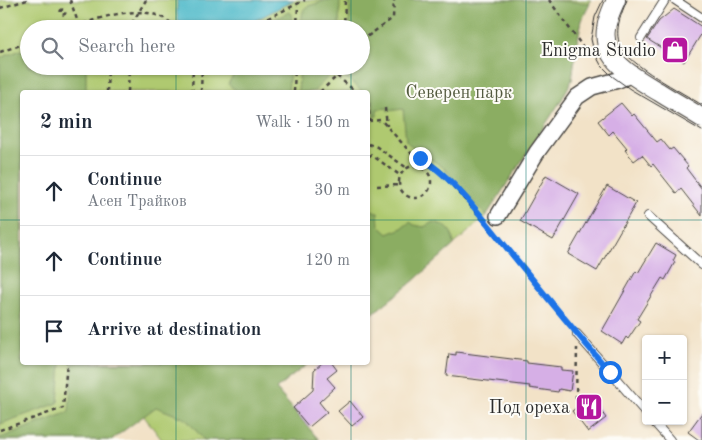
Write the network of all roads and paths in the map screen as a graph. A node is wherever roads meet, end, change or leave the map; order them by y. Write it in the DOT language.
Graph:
graph roads {
  1 [pos="27,0"];
  2 [pos="70,0"];
  3 [pos="146,0"];
  4 [pos="304,0"];
  5 [pos="345,0"];
  6 [pos="394,0"];
  7 [pos="549,0"];
  8 [pos="616,0"];
  9 [pos="665,0"];
  10 [pos="675,0"];
  11 [pos="298,3"];
  12 [pos="0,8"];
  13 [pos="73,8"];
  14 [pos="66,11"];
  15 [pos="139,13"];
  16 [pos="702,18"];
  17 [pos="77,20"];
  18 [pos="93,20"];
  19 [pos="133,20"];
  20 [pos="166,20"];
  21 [pos="264,20"];
  22 [pos="297,20"];
  23 [pos="344,20"];
  24 [pos="370,35"];
  25 [pos="641,38"];
  26 [pos="20,45"];
  27 [pos="0,52"];
  28 [pos="588,54"];
  29 [pos="108,75"];
  30 [pos="129,75"];
  31 [pos="193,75"];
  32 [pos="202,75"];
  33 [pos="295,75"];
  34 [pos="630,75"];
  35 [pos="337,76"];
  36 [pos="107,90"];
  37 [pos="128,90"];
  38 [pos="192,90"];
  39 [pos="201,90"];
  40 [pos="294,90"];
  41 [pos="322,90"];
  42 [pos="354,90"];
  43 [pos="385,108"];
  44 [pos="702,118"];
  45 [pos="370,121"];
  46 [pos="388,127"];
  47 [pos="370,145"];
  48 [pos="370,155"];
  49 [pos="430,163"];
  50 [pos="407,168"];
  51 [pos="425,169"];
  52 [pos="401,176"];
  53 [pos="400,185"];
  54 [pos="377,186"];
  55 [pos="498,216"];
  56 [pos="648,216"];
  57 [pos="702,265"];
  58 [pos="577,334"];
  59 [pos="67,365"];
  60 [pos="576,399"];
  61 [pos="642,408"];
  62 [pos="657,425"];
  63 [pos="0,430"];
  64 [pos="670,440"];
  1 -- 12 [label="path"];
  2 -- 13 [label="path"];
  3 -- 15 [label="path"];
  4 -- 11 [label="path"];
  5 -- 23 [label="path"];
  6 -- 24 [label="path"];
  7 -- 28 [label="path"];
  8 -- 34 [label="street"];
  9 -- 25 [label="lane"];
  10 -- 16 [label="lane"];
  11 -- 21 [label="path"];
  11 -- 22 [label="path"];
  13 -- 14 [label="path"];
  13 -- 17 [label="path"];
  15 -- 18 [label="path"];
  15 -- 19 [label="path"];
  15 -- 20 [label="path"];
  26 -- 27 [label="path"];
  29 -- 36 [label="path"];
  30 -- 37 [label="path"];
  31 -- 38 [label="path"];
  32 -- 39 [label="path"];
  33 -- 40 [label="path"];
  34 -- 44 [label="street"];
  34 -- 55 [label="street"];
  35 -- 41 [label="path"];
  35 -- 42 [label="path"];
  43 -- 46 [label="path"];
  45 -- 46 [label="path"];
  46 -- 49 [label="path"];
  47 -- 50 [label="path"];
  48 -- 52 [label="path"];
  49 -- 51 [label="path"];
  49 -- 58 [label="path"];
  50 -- 51 [label="path"];
  50 -- 52 [label="path"];
  51 -- 53 [label="path"];
  52 -- 53 [label="path"];
  53 -- 54 [label="path"];
  56 -- 57 [label="lane"];
  58 -- 60 [label="path"];
  58 -- 61 [label="lane"];
  59 -- 63 [label="path"];
  62 -- 64 [label="lane"];
}
